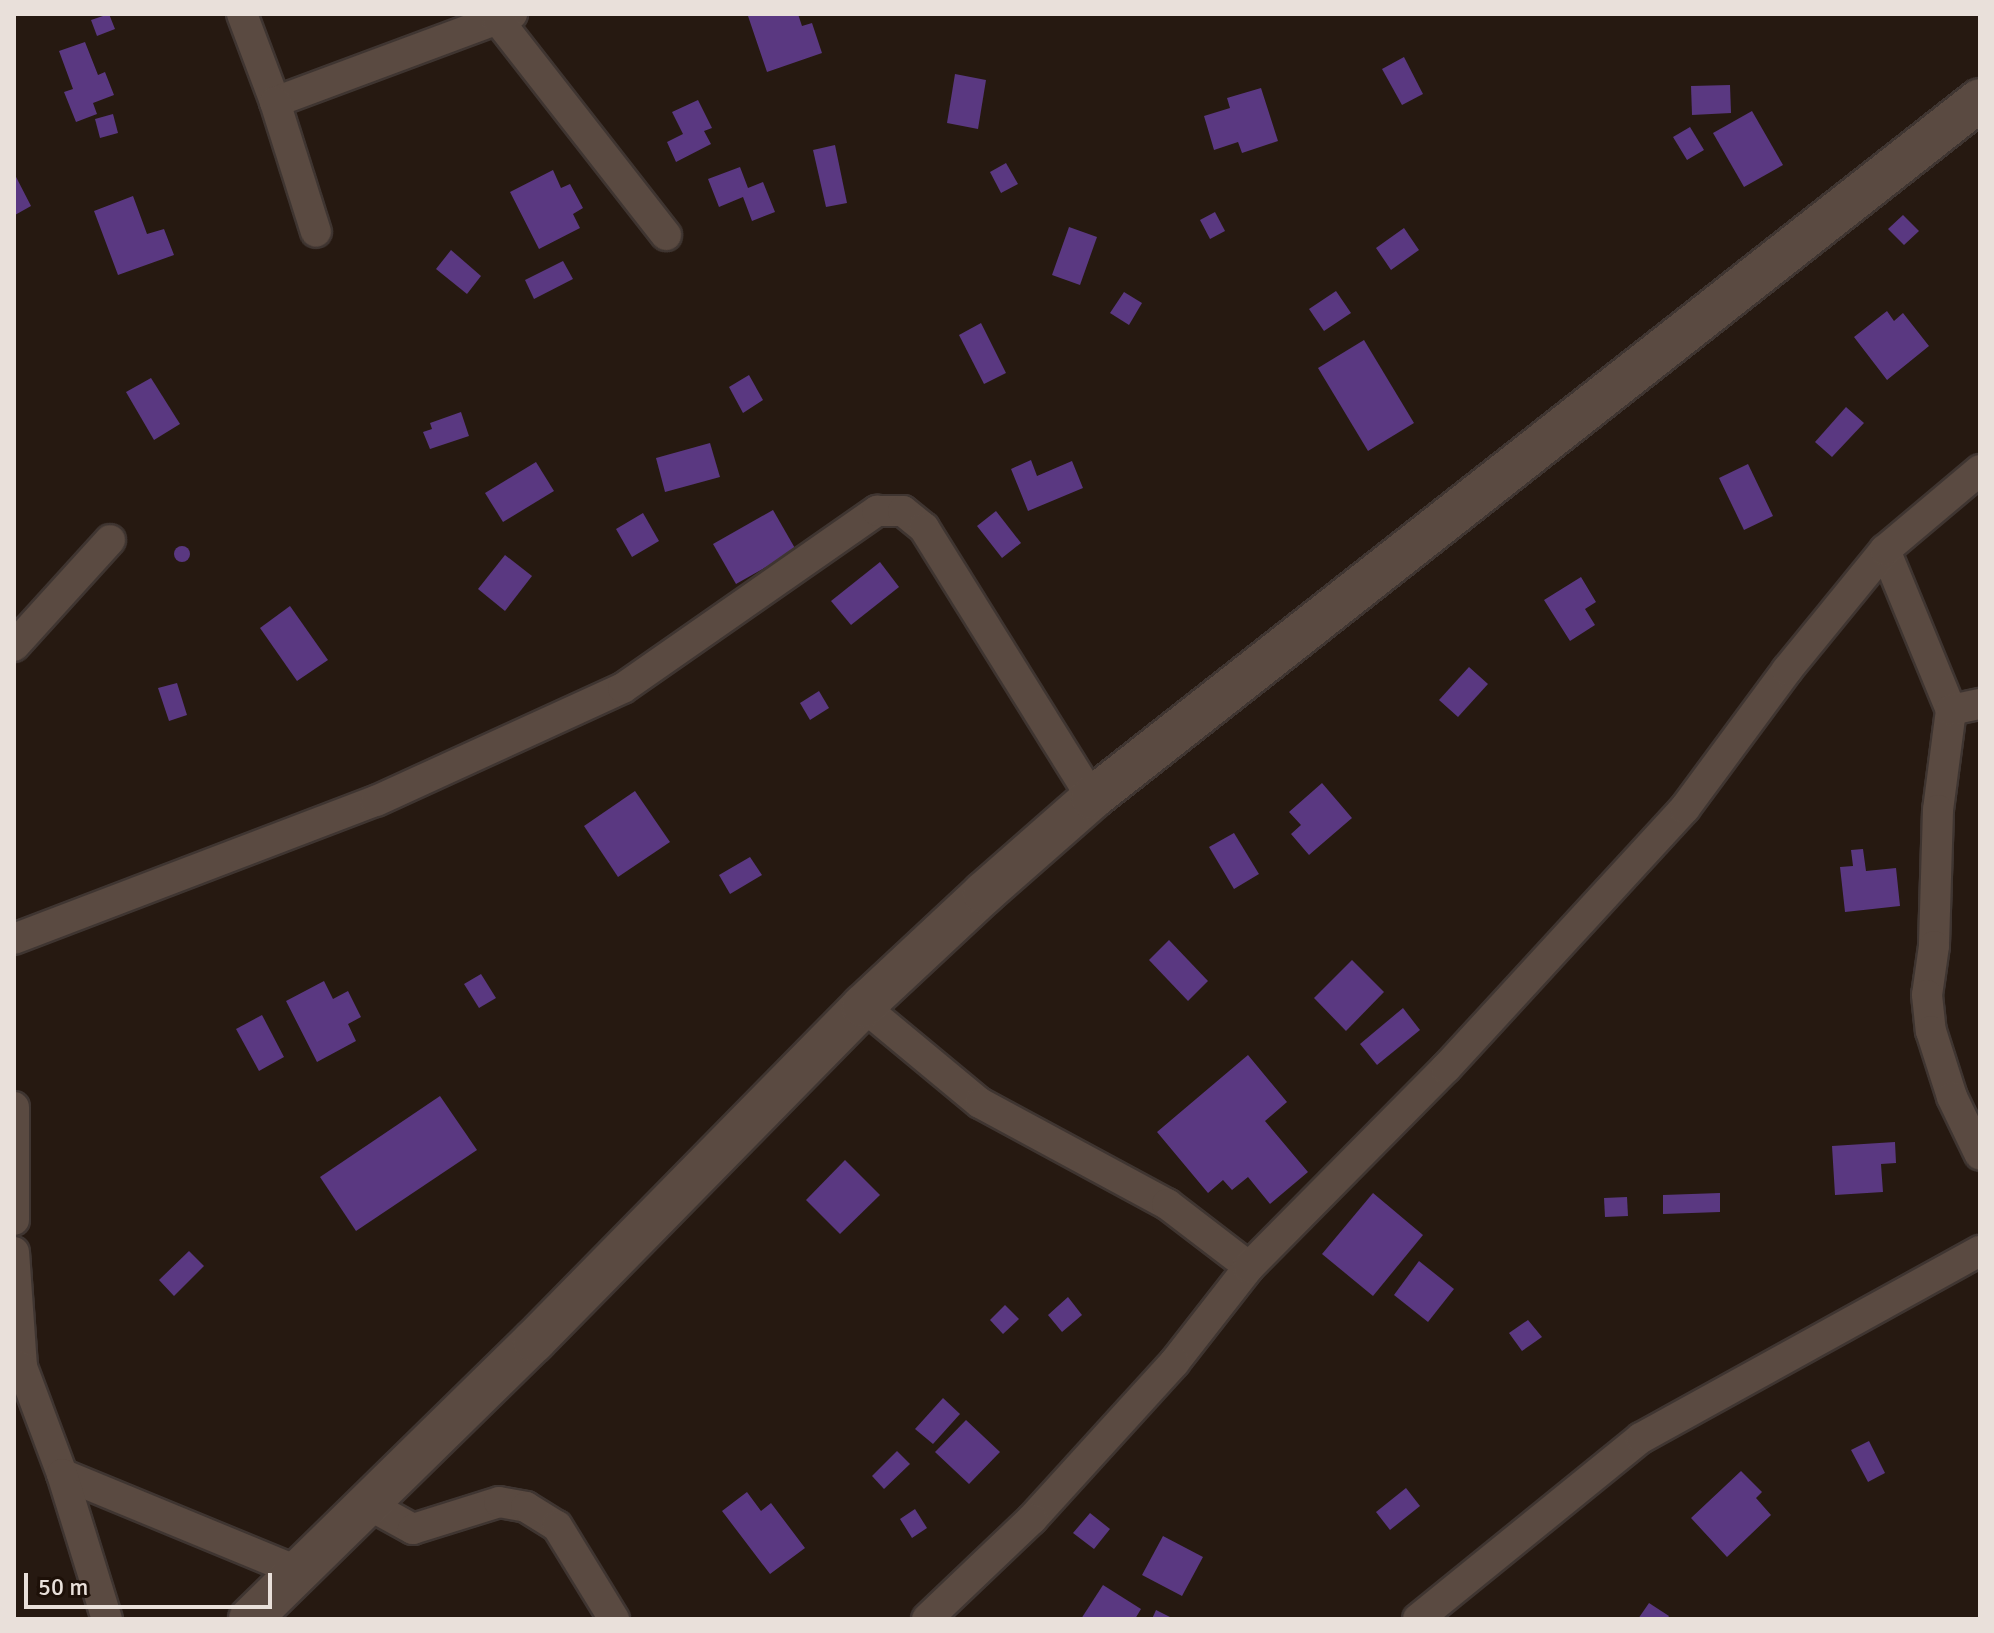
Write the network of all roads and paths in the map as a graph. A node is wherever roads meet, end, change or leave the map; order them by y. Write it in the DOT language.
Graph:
graph roads {
  1 [pos="242,14"];
  2 [pos="505,17"];
  3 [pos="1980,100"];
  4 [pos="275,102"];
  5 [pos="316,232"];
  6 [pos="666,235"];
  7 [pos="1980,470"];
  8 [pos="110,540"];
  9 [pos="1885,550"];
  10 [pos="14,646"];
  11 [pos="1966,707"];
  12 [pos="1092,798"];
  13 [pos="14,939"];
  14 [pos="863,1006"];
  15 [pos="14,1107"];
  16 [pos="1980,1155"];
  17 [pos="14,1220"];
  18 [pos="1980,1251"];
  19 [pos="14,1252"];
  20 [pos="1249,1267"];
  21 [pos="18,1367"];
  22 [pos="62,1474"];
  23 [pos="364,1502"];
  24 [pos="297,1571"];
  25 [pos="107,1619"];
  26 [pos="250,1619"];
  27 [pos="614,1619"];
  28 [pos="927,1619"];
  29 [pos="1418,1619"];
  1 -- 4 [label="street"];
  2 -- 4 [label="street"];
  2 -- 6 [label="street"];
  3 -- 12 [label="street"];
  4 -- 5 [label="street"];
  7 -- 9 [label="street"];
  8 -- 10 [label="street"];
  9 -- 11 [label="street"];
  9 -- 20 [label="street"];
  11 -- 16 [label="street"];
  12 -- 13 [label="street"];
  12 -- 14 [label="street"];
  14 -- 20 [label="street"];
  14 -- 23 [label="street"];
  15 -- 17 [label="street"];
  18 -- 29 [label="street"];
  19 -- 21 [label="street"];
  20 -- 28 [label="street"];
  21 -- 22 [label="street"];
  22 -- 24 [label="street"];
  22 -- 25 [label="street"];
  23 -- 24 [label="street"];
  23 -- 27 [label="street"];
  24 -- 26 [label="street"];
}
